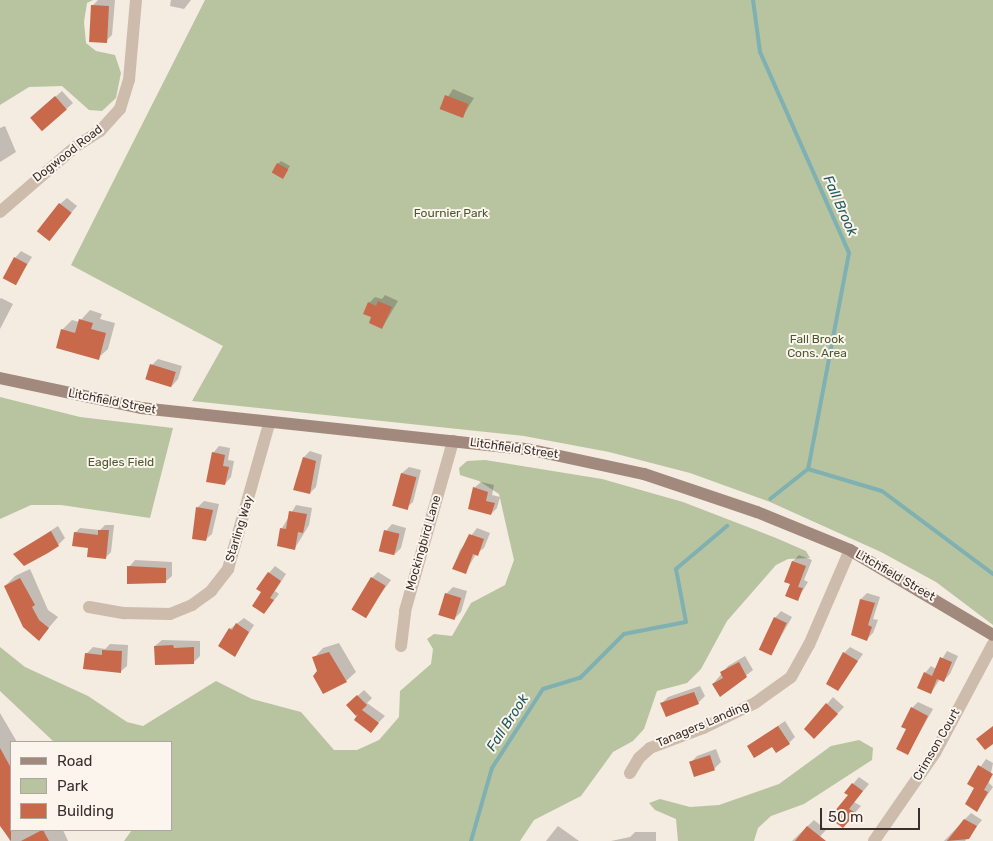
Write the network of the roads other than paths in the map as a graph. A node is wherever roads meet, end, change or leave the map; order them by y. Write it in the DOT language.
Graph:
graph roads {
  1 [pos="136,0"];
  2 [pos="0,212"];
  3 [pos="0,378"];
  4 [pos="269,424"];
  5 [pos="453,441"];
  6 [pos="850,550"];
  7 [pos="90,607"];
  8 [pos="993,635"];
  9 [pos="993,644"];
  10 [pos="402,646"];
  11 [pos="630,773"];
  12 [pos="874,841"];
  1 -- 2 [label="street, Dogwood Road"];
  3 -- 4 [label="main road, Litchfield Street"];
  4 -- 5 [label="main road, Litchfield Street"];
  4 -- 7 [label="street, Starling Way"];
  5 -- 6 [label="main road, Litchfield Street"];
  5 -- 10 [label="street, Mockingbird Lane"];
  6 -- 8 [label="main road, Litchfield Street"];
  6 -- 11 [label="street, Tanagers Landing"];
  9 -- 12 [label="street, Crimson Court"];
}
